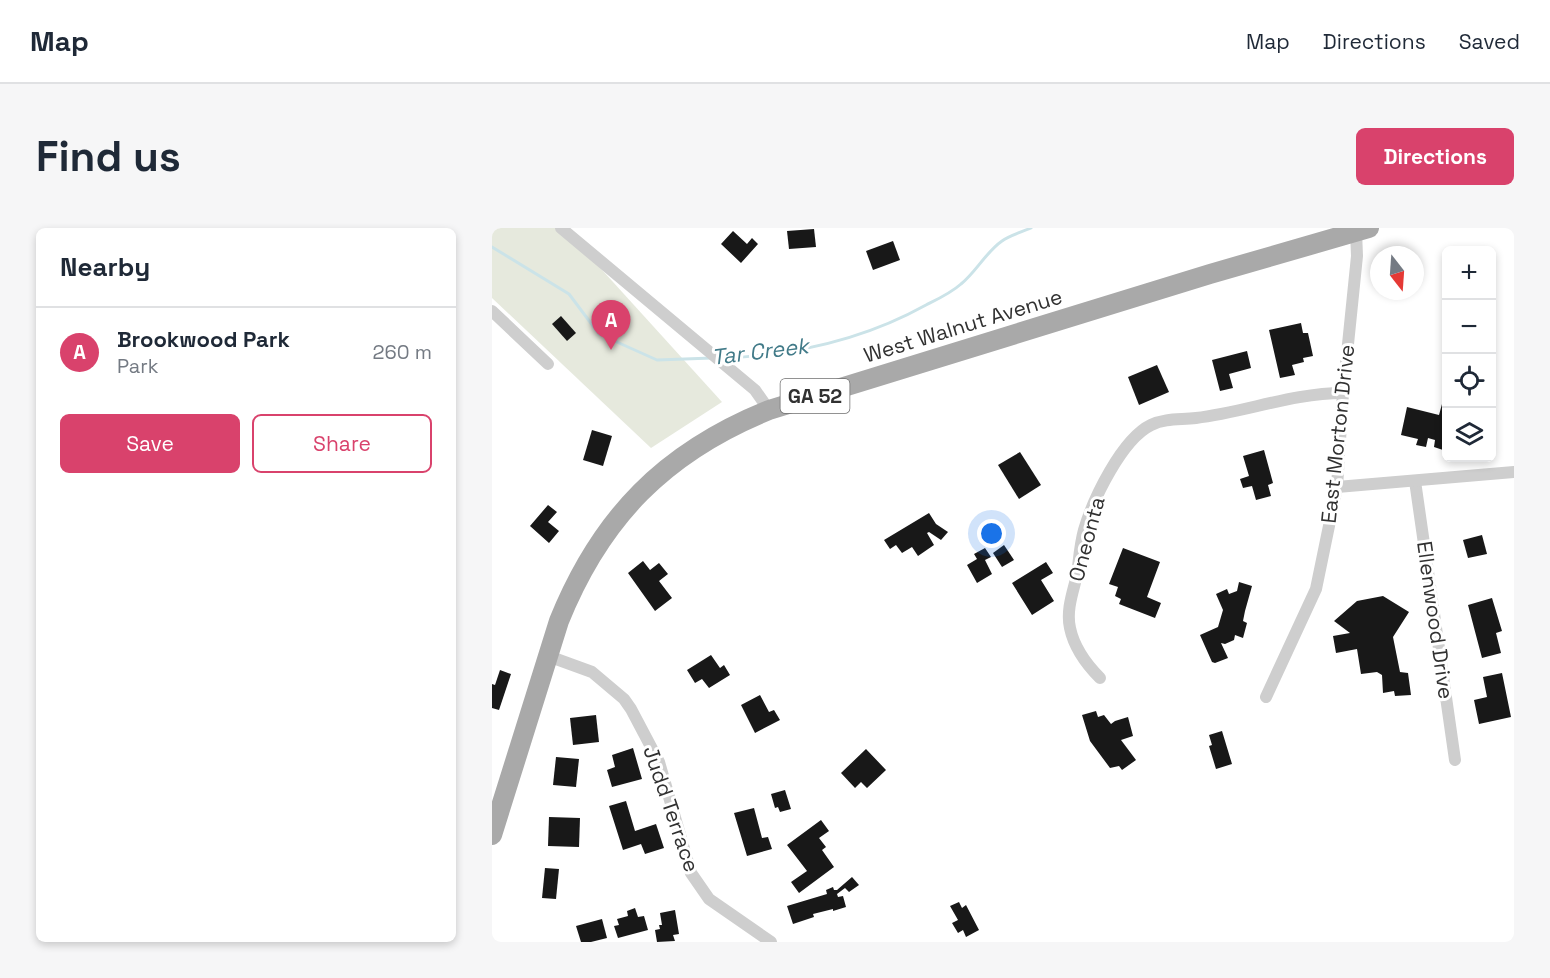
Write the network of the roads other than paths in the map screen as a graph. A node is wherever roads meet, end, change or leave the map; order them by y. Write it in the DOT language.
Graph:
graph roads {
  1 [pos="561,228"];
  2 [pos="1363,230"];
  3 [pos="492,311"];
  4 [pos="548,364"];
  5 [pos="1343,393"];
  6 [pos="769,410"];
  7 [pos="1514,472"];
  8 [pos="1415,481"];
  9 [pos="1337,487"];
  10 [pos="548,656"];
  11 [pos="1100,678"];
  12 [pos="1266,697"];
  13 [pos="1455,760"];
  14 [pos="495,812"];
  15 [pos="492,835"];
  16 [pos="771,942"];
  1 -- 6 [label="street"];
  2 -- 5 [label="street, East Morton Drive"];
  2 -- 6 [label="main road, West Walnut Avenue / GA 52"];
  3 -- 4 [label="street"];
  5 -- 9 [label="street, East Morton Drive"];
  5 -- 11 [label="street, Oneonta"];
  6 -- 10 [label="main road, West Walnut Avenue / GA 52"];
  7 -- 8 [label="street"];
  8 -- 9 [label="street"];
  8 -- 13 [label="street, Ellenwood Drive"];
  9 -- 12 [label="street, East Morton Drive"];
  10 -- 14 [label="main road, West Walnut Avenue / GA 52"];
  10 -- 16 [label="street, Judd Terrace"];
  14 -- 15 [label="main road, West Walnut Avenue / GA 52"];
}
